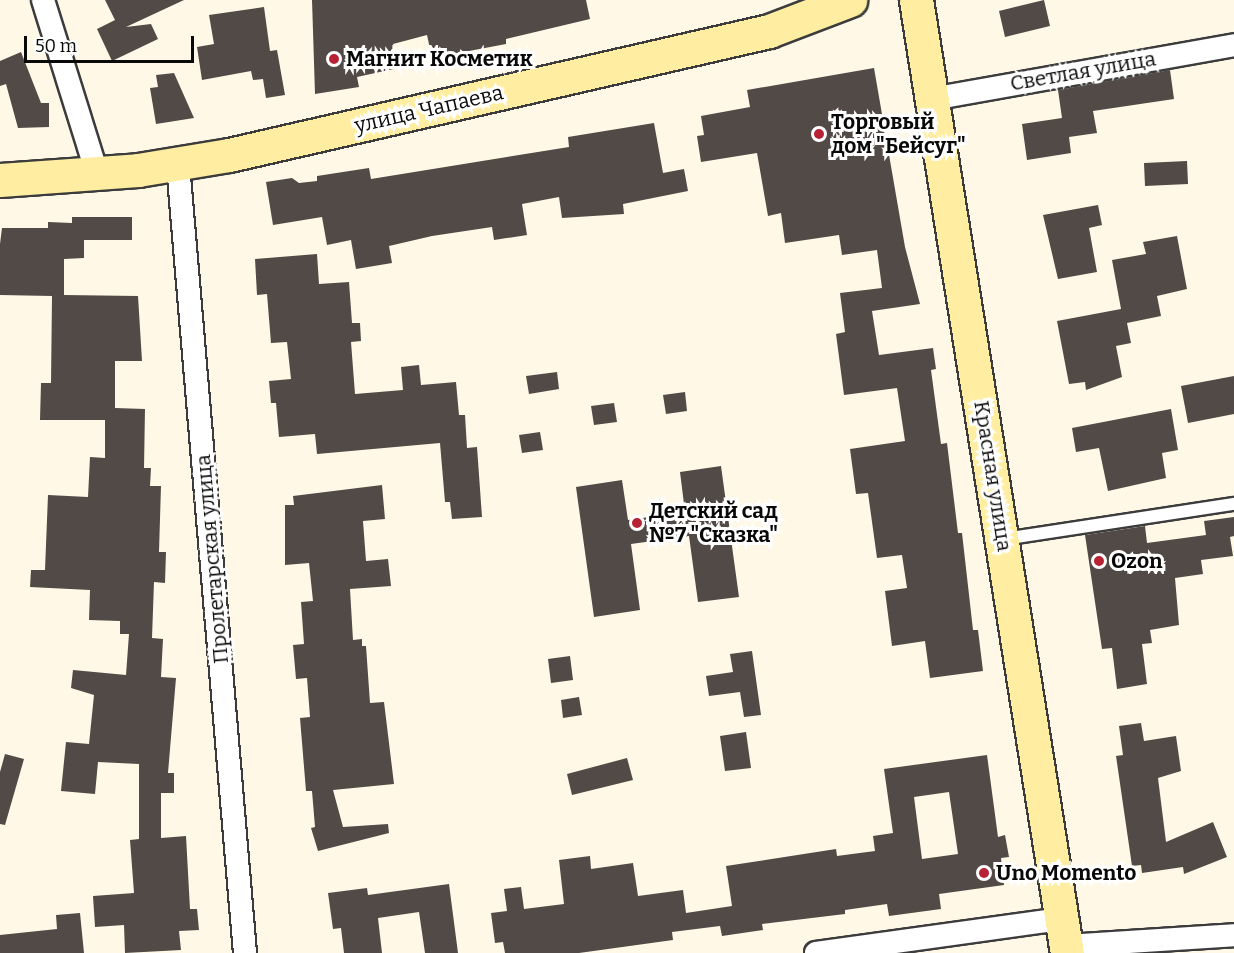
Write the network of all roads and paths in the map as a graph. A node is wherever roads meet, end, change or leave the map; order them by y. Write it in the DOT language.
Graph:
graph roads {
  1 [pos="43,0"];
  2 [pos="850,0"];
  3 [pos="916,0"];
  4 [pos="1234,45"];
  5 [pos="932,99"];
  6 [pos="178,165"];
  7 [pos="97,173"];
  8 [pos="0,180"];
  9 [pos="1234,504"];
  10 [pos="1003,540"];
  11 [pos="1234,935"];
  12 [pos="1065,939"];
  13 [pos="245,953"];
  14 [pos="816,953"];
  1 -- 7 [label="street"];
  2 -- 6 [label="street, улица Чапаева"];
  3 -- 5 [label="street, Красная улица"];
  4 -- 5 [label="street, Светлая улица"];
  5 -- 10 [label="street, Красная улица"];
  6 -- 7 [label="street, улица Чапаева"];
  6 -- 13 [label="street, Пролетарская улица"];
  7 -- 8 [label="street, улица Чапаева"];
  9 -- 10 [label="lane"];
  10 -- 12 [label="street, Красная улица"];
  11 -- 12 [label="street"];
  12 -- 14 [label="street"];
}
